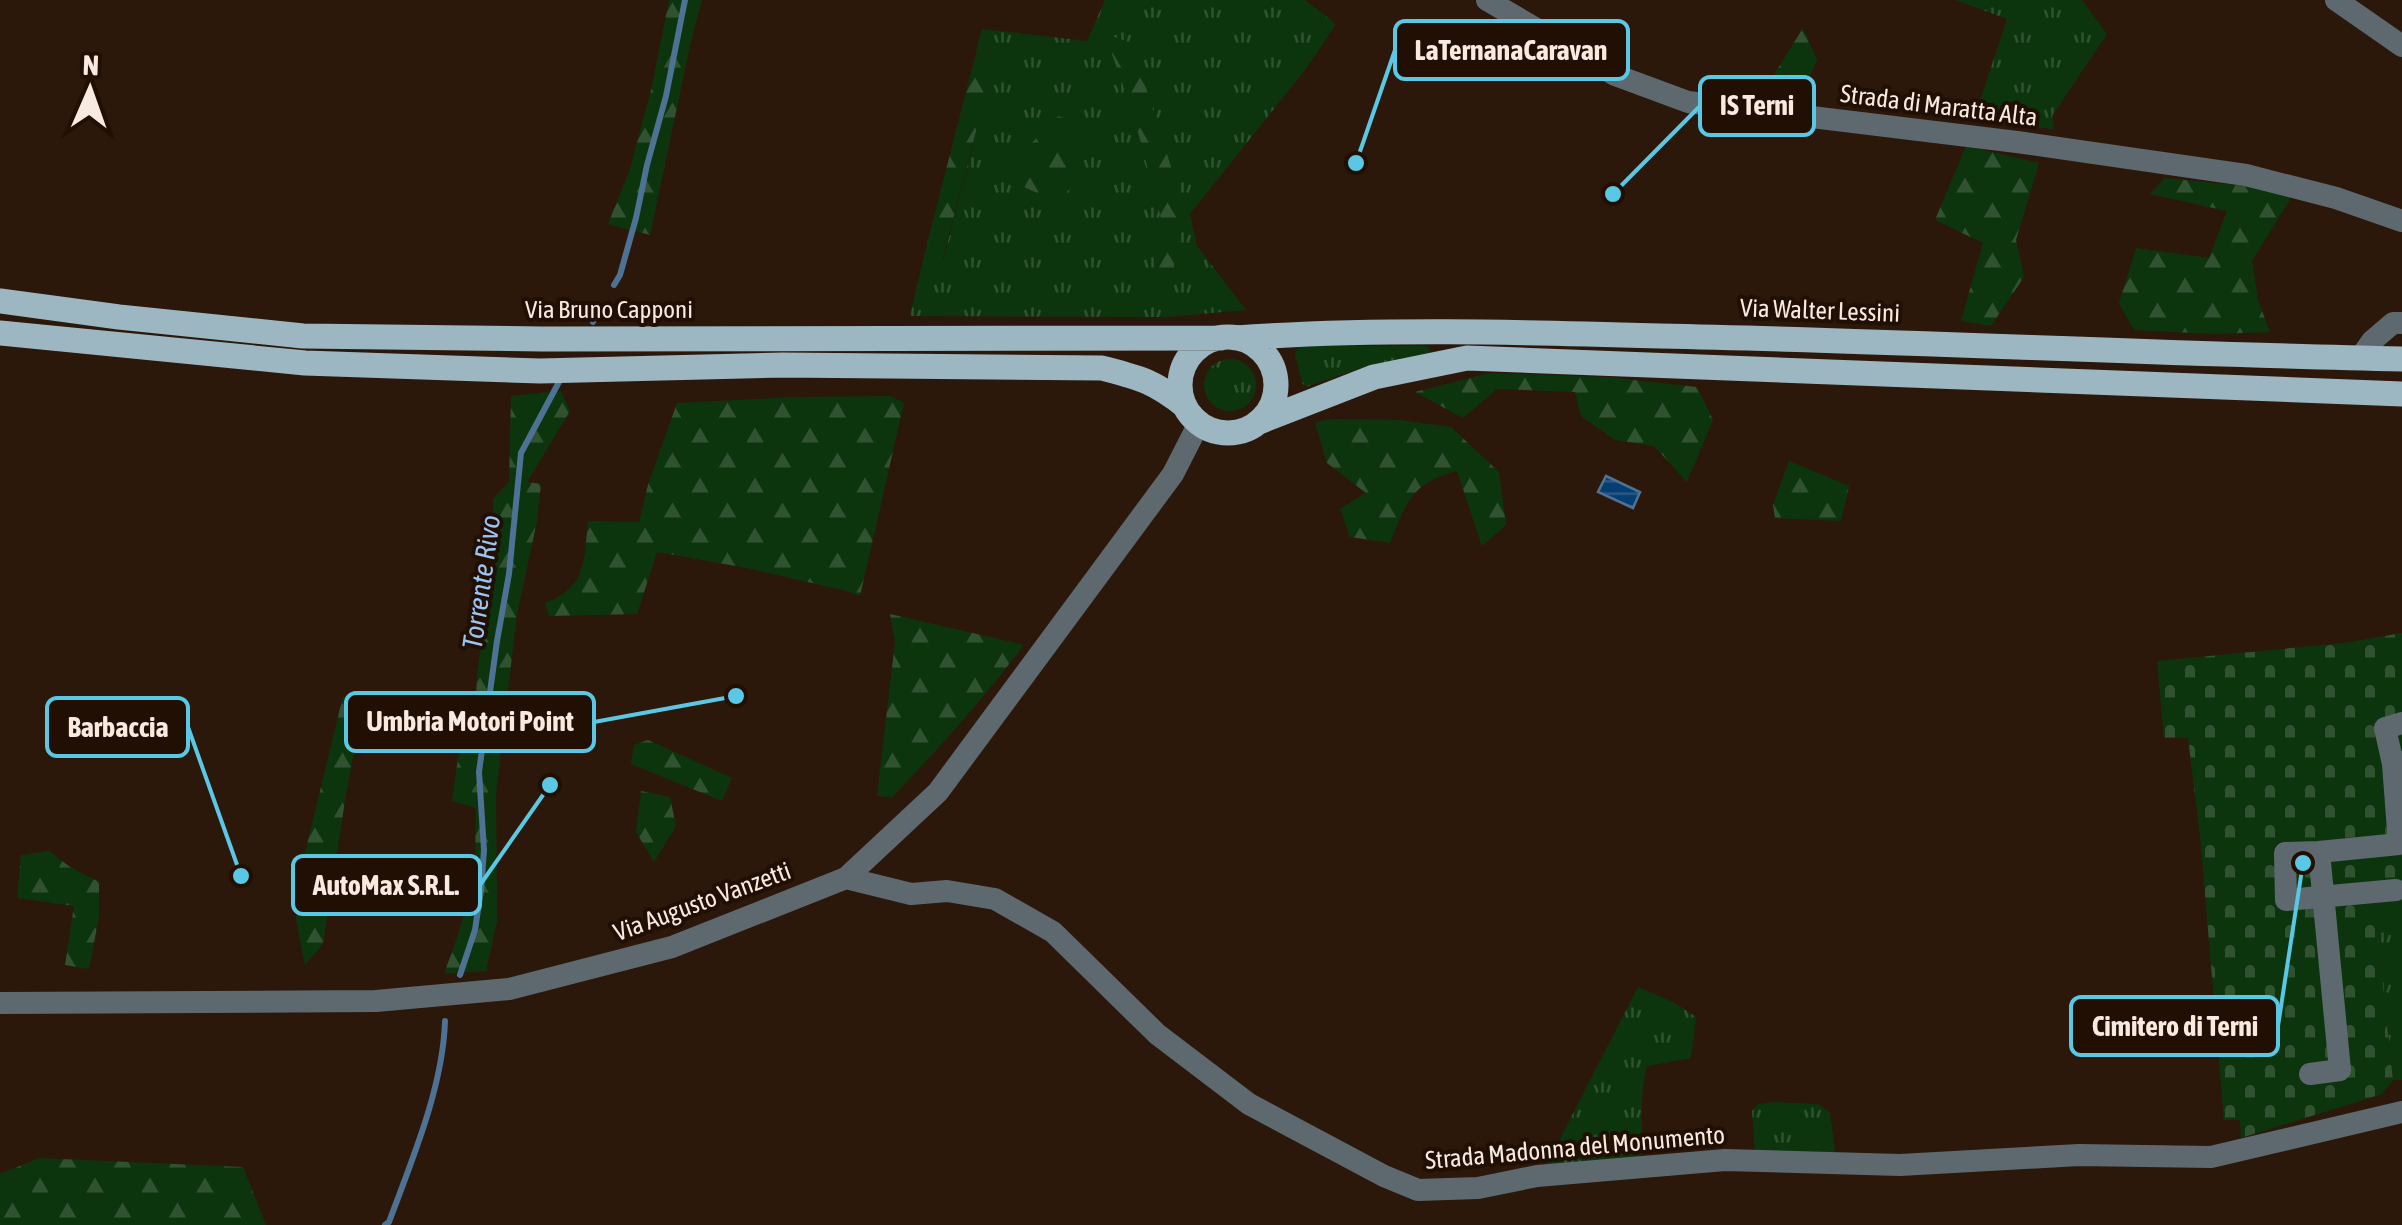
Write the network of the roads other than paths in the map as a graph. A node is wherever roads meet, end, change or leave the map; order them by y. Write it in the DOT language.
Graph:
graph roads {
  1 [pos="1488,0"];
  2 [pos="2336,0"];
  3 [pos="2402,46"];
  4 [pos="2402,220"];
  5 [pos="0,301"];
  6 [pos="2402,323"];
  7 [pos="0,333"];
  8 [pos="1228,338"];
  9 [pos="2360,358"];
  10 [pos="2402,360"];
  11 [pos="2402,394"];
  12 [pos="1192,415"];
  13 [pos="1259,422"];
  14 [pos="2402,724"];
  15 [pos="2398,763"];
  16 [pos="2319,852"];
  17 [pos="846,878"];
  18 [pos="2396,890"];
  19 [pos="2324,897"];
  20 [pos="0,1003"];
  21 [pos="2310,1074"];
  22 [pos="2402,1112"];
  1 -- 4 [label="street, Strada di Maratta Alta"];
  2 -- 3 [label="street"];
  5 -- 8 [label="main road, Via Bruno Capponi"];
  6 -- 9 [label="street"];
  7 -- 12 [label="main road"];
  8 -- 9 [label="main road, Via Walter Lessini"];
  8 -- 12 [label="main road"];
  8 -- 13 [label="main road"];
  9 -- 10 [label="main road, Via Walter Lessini"];
  11 -- 13 [label="main road"];
  12 -- 13 [label="main road"];
  12 -- 17 [label="street, Via Augusto Vanzetti"];
  14 -- 15 [label="street"];
  15 -- 16 [label="street"];
  16 -- 19 [label="street"];
  16 -- 19 [label="street"];
  17 -- 20 [label="street, Via Augusto Vanzetti"];
  17 -- 22 [label="street, Strada Madonna del Monumento"];
  18 -- 19 [label="street"];
  19 -- 21 [label="street"];
}
